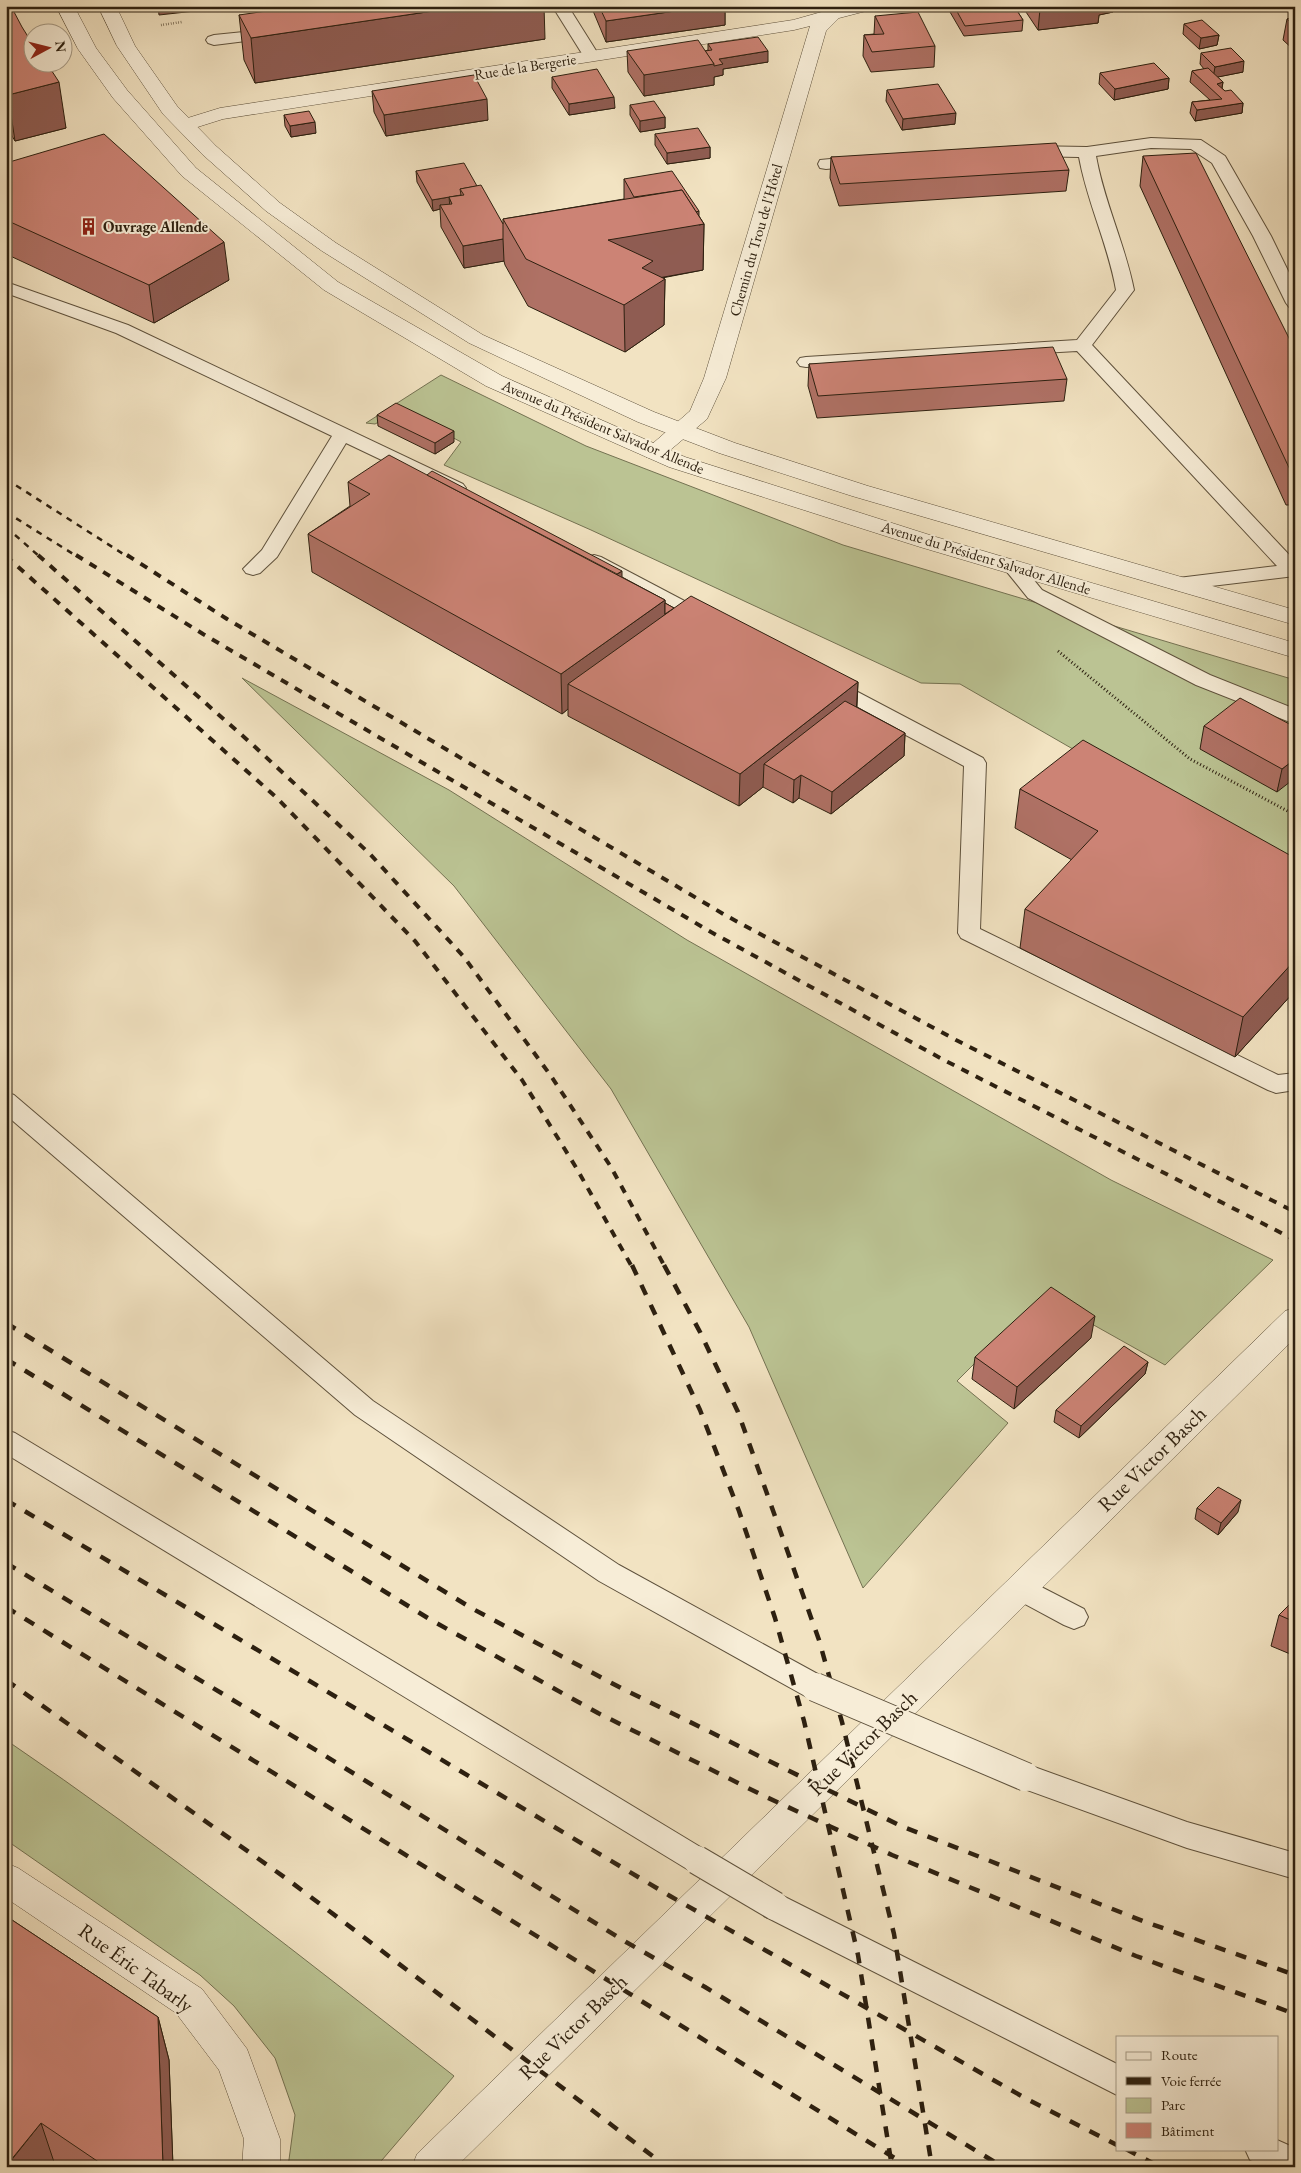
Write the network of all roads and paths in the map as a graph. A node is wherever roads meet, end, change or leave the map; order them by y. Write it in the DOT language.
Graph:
graph roads {
  1 [pos="65,6"];
  2 [pos="107,6"];
  3 [pos="554,6"];
  4 [pos="864,6"];
  5 [pos="833,14"];
  6 [pos="283,32"];
  7 [pos="214,40"];
  8 [pos="592,56"];
  9 [pos="184,125"];
  10 [pos="1012,152"];
  11 [pos="1087,152"];
  12 [pos="875,160"];
  13 [pos="826,164"];
  14 [pos="6,287"];
  15 [pos="1295,303"];
  16 [pos="1082,345"];
  17 [pos="806,362"];
  18 [pos="685,427"];
  19 [pos="343,433"];
  20 [pos="654,452"];
  21 [pos="468,494"];
  22 [pos="582,554"];
  23 [pos="1013,566"];
  24 [pos="252,569"];
  25 [pos="1293,570"];
  26 [pos="1178,584"];
  27 [pos="1295,618"];
  28 [pos="721,628"];
  29 [pos="1056,649"];
  30 [pos="1295,650"];
  31 [pos="813,676"];
  32 [pos="1295,717"];
  33 [pos="1295,723"];
  34 [pos="1276,732"];
  35 [pos="1295,815"];
  36 [pos="1295,1081"];
  37 [pos="6,1101"];
  38 [pos="1295,1319"];
  39 [pos="6,1441"];
  40 [pos="1020,1588"];
  41 [pos="1074,1617"];
  42 [pos="1295,1866"];
  43 [pos="6,1878"];
  44 [pos="1116,2079"];
  45 [pos="1263,2150"];
  46 [pos="1295,2164"];
  47 [pos="260,2167"];
  48 [pos="430,2167"];
  1 -- 20 [label="street, Avenue du Président Salvador Allende"];
  2 -- 9 [label="street, Avenue du Président Salvador Allende"];
  3 -- 8 [label="lane"];
  4 -- 5 [label="street, Rue de la Bergerie"];
  5 -- 8 [label="street, Rue de la Bergerie"];
  5 -- 18 [label="street, Chemin du Trou de l'Hôtel"];
  6 -- 7 [label="lane"];
  8 -- 9 [label="street, Rue de la Bergerie"];
  9 -- 18 [label="street, Avenue du Président Salvador Allende"];
  10 -- 11 [label="lane"];
  11 -- 15 [label="lane"];
  11 -- 16 [label="lane"];
  12 -- 13 [label="lane"];
  14 -- 19 [label="lane"];
  16 -- 17 [label="lane"];
  16 -- 25 [label="lane"];
  18 -- 20 [label="street, Chemin du Trou de l'Hôtel"];
  18 -- 26 [label="street, Avenue du Président Salvador Allende"];
  19 -- 21 [label="lane"];
  19 -- 24 [label="lane"];
  20 -- 23 [label="street, Avenue du Président Salvador Allende"];
  22 -- 28 [label="lane"];
  23 -- 30 [label="street, Avenue du Président Salvador Allende"];
  23 -- 32 [label="lane"];
  25 -- 26 [label="lane"];
  26 -- 27 [label="street, Avenue du Président Salvador Allende"];
  29 -- 35 [label="path"];
  31 -- 36 [label="lane"];
  33 -- 34 [label="lane"];
  37 -- 42 [label="lane, bridge"];
  38 -- 40 [label="street, Rue Victor Basch"];
  39 -- 44 [label="lane, bridge"];
  40 -- 41 [label="lane"];
  40 -- 48 [label="street, Rue Victor Basch"];
  43 -- 47 [label="street, Rue Éric Tabarly"];
  45 -- 46 [label="lane"];
}
